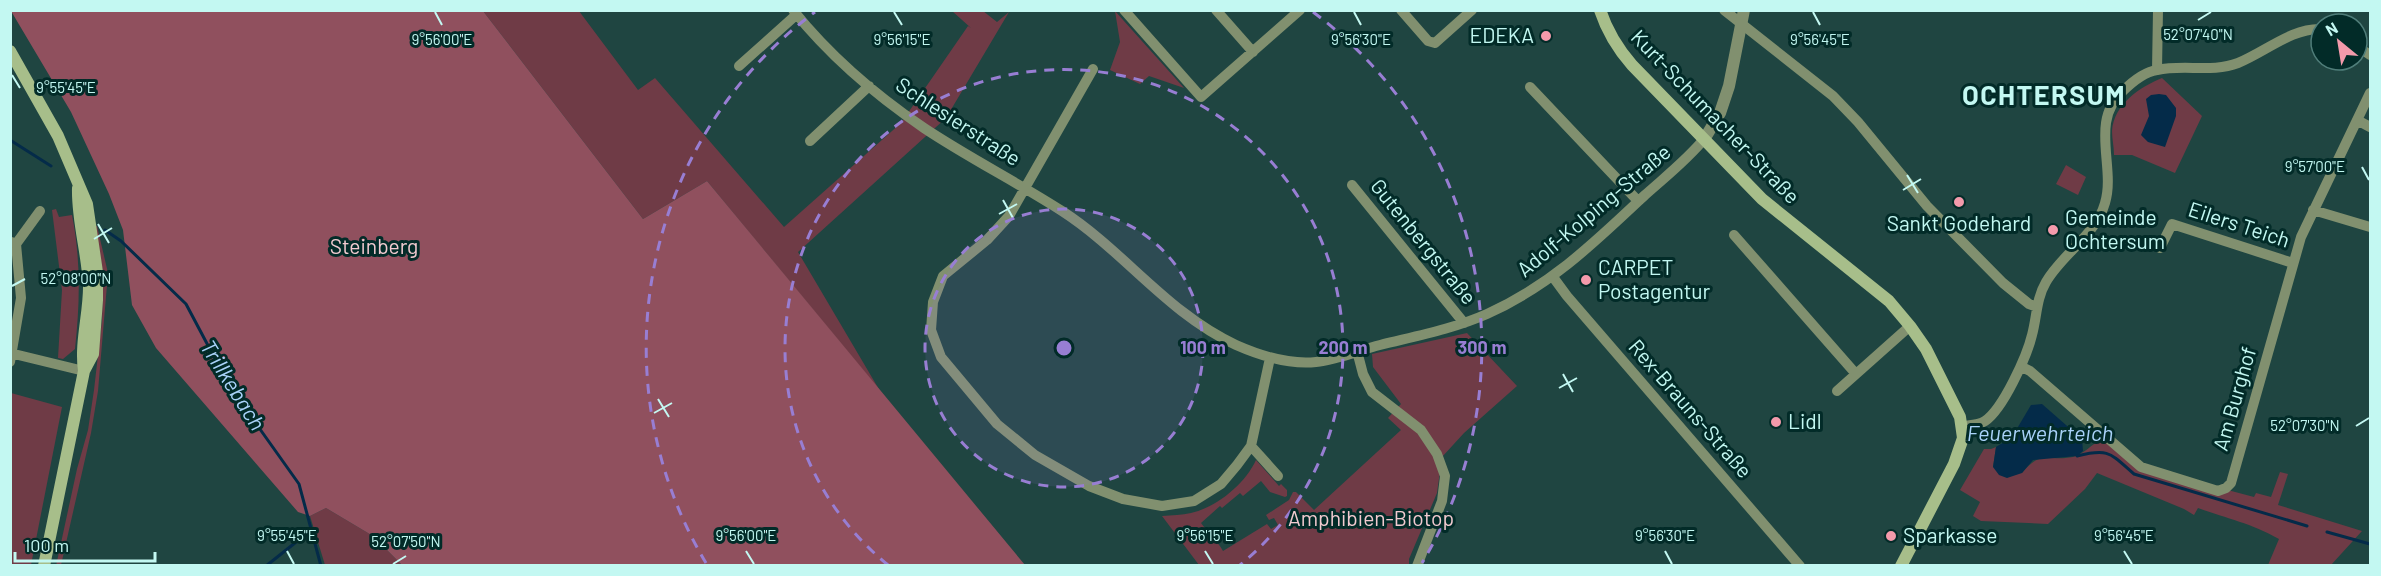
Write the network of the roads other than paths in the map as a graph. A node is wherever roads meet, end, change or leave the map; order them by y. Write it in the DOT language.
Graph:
graph roads {
  1 [pos="1124,10"];
  2 [pos="1216,10"];
  3 [pos="1300,10"];
  4 [pos="1401,10"];
  5 [pos="1473,10"];
  6 [pos="1600,10"];
  7 [pos="1724,10"];
  8 [pos="1744,10"];
  9 [pos="2158,10"];
  10 [pos="794,13"];
  11 [pos="1740,24"];
  12 [pos="2309,30"];
  13 [pos="10,51"];
  14 [pos="1253,52"];
  15 [pos="739,66"];
  16 [pos="1093,69"];
  17 [pos="2157,70"];
  18 [pos="869,86"];
  19 [pos="1530,87"];
  20 [pos="2370,93"];
  21 [pos="2357,120"];
  22 [pos="2370,127"];
  23 [pos="1705,138"];
  24 [pos="810,141"];
  25 [pos="1352,185"];
  26 [pos="1026,188"];
  27 [pos="1638,201"];
  28 [pos="2313,210"];
  29 [pos="40,211"];
  30 [pos="2370,227"];
  31 [pos="1734,235"];
  32 [pos="13,243"];
  33 [pos="2160,248"];
  34 [pos="2293,263"];
  35 [pos="1553,277"];
  36 [pos="2037,307"];
  37 [pos="1464,323"];
  38 [pos="1911,326"];
  39 [pos="1357,351"];
  40 [pos="11,357"];
  41 [pos="1270,358"];
  42 [pos="2022,367"];
  43 [pos="84,371"];
  44 [pos="1856,374"];
  45 [pos="1837,391"];
  46 [pos="1963,426"];
  47 [pos="1251,446"];
  48 [pos="1278,476"];
  49 [pos="44,566"];
  50 [pos="1417,566"];
  51 [pos="1800,566"];
  52 [pos="1901,566"];
  1 -- 14 [label="street"];
  2 -- 14 [label="street"];
  3 -- 14 [label="street"];
  4 -- 5 [label="street"];
  6 -- 23 [label="main road, Kurt-Schumacher-Straße"];
  7 -- 11 [label="street"];
  8 -- 11 [label="street"];
  9 -- 17 [label="street"];
  10 -- 15 [label="street"];
  10 -- 18 [label="street, Schlesierstraße"];
  11 -- 23 [label="street"];
  11 -- 36 [label="street"];
  12 -- 17 [label="street"];
  13 -- 43 [label="main road"];
  16 -- 26 [label="street"];
  17 -- 36 [label="street"];
  18 -- 24 [label="street"];
  18 -- 26 [label="street, Schlesierstraße"];
  19 -- 27 [label="street"];
  20 -- 21 [label="street, Am Burghof"];
  21 -- 22 [label="street"];
  21 -- 28 [label="street, Am Burghof"];
  23 -- 27 [label="street, Adolf-Kolping-Straße"];
  23 -- 38 [label="main road, Kurt-Schumacher-Straße"];
  25 -- 37 [label="street, Gutenbergstraße"];
  26 -- 41 [label="street, Adolf-Kolping-Straße"];
  26 -- 47 [label="street"];
  27 -- 35 [label="street, Adolf-Kolping-Straße"];
  28 -- 30 [label="street"];
  28 -- 34 [label="street, Am Burghof"];
  29 -- 32 [label="street"];
  31 -- 44 [label="street"];
  32 -- 40 [label="street"];
  33 -- 34 [label="street, Eilers Teich"];
  34 -- 42 [label="street, Am Burghof"];
  35 -- 37 [label="street, Adolf-Kolping-Straße"];
  35 -- 51 [label="street, Rex-Brauns-Straße"];
  36 -- 42 [label="street"];
  37 -- 39 [label="street, Adolf-Kolping-Straße"];
  38 -- 44 [label="street"];
  38 -- 46 [label="main road, Kurt-Schumacher-Straße"];
  39 -- 41 [label="street, Adolf-Kolping-Straße"];
  39 -- 50 [label="street"];
  40 -- 43 [label="street"];
  41 -- 47 [label="street"];
  42 -- 46 [label="street"];
  43 -- 49 [label="main road"];
  44 -- 45 [label="street"];
  46 -- 52 [label="main road"];
  47 -- 48 [label="street"];
}
